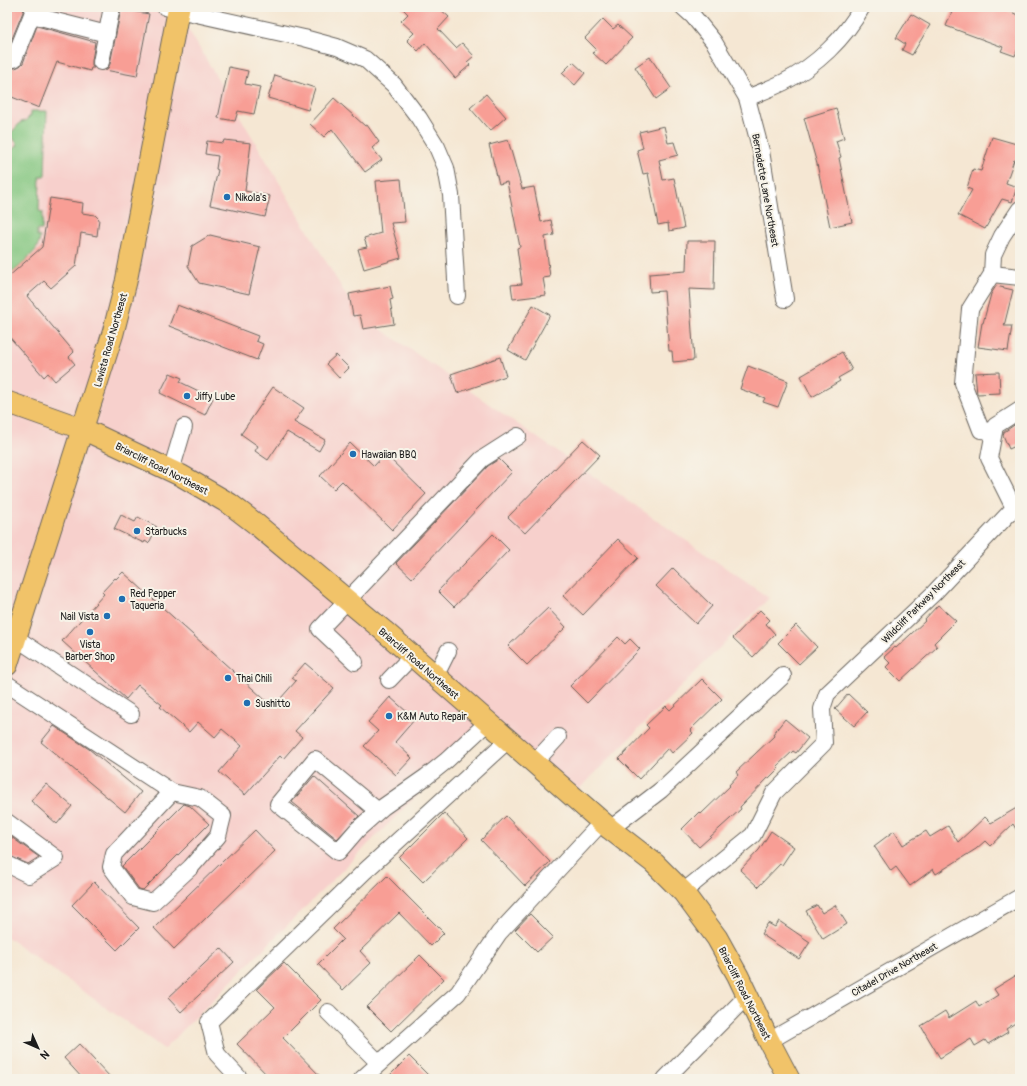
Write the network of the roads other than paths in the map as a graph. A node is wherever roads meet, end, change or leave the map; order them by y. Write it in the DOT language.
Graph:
graph roads {
  1 [pos="112,7"];
  2 [pos="683,7"];
  3 [pos="862,7"];
  4 [pos="174,8"];
  5 [pos="34,11"];
  6 [pos="107,34"];
  7 [pos="14,59"];
  8 [pos="101,62"];
  9 [pos="747,98"];
  10 [pos="1020,209"];
  11 [pos="992,274"];
  12 [pos="1020,276"];
  13 [pos="457,296"];
  14 [pos="785,299"];
  15 [pos="7,402"];
  16 [pos="1020,410"];
  17 [pos="184,427"];
  18 [pos="83,429"];
  19 [pos="994,431"];
  20 [pos="518,436"];
  21 [pos="171,471"];
  22 [pos="347,601"];
  23 [pos="16,638"];
  24 [pos="448,651"];
  25 [pos="412,656"];
  26 [pos="355,662"];
  27 [pos="7,665"];
  28 [pos="783,676"];
  29 [pos="435,677"];
  30 [pos="389,680"];
  31 [pos="7,684"];
  32 [pos="131,714"];
  33 [pos="488,722"];
  34 [pos="558,737"];
  35 [pos="508,740"];
  36 [pos="534,763"];
  37 [pos="172,792"];
  38 [pos="378,811"];
  39 [pos="7,822"];
  40 [pos="606,825"];
  41 [pos="7,864"];
  42 [pos="683,892"];
  43 [pos="1020,897"];
  44 [pos="747,996"];
  45 [pos="328,1012"];
  46 [pos="769,1041"];
  47 [pos="379,1063"];
  48 [pos="240,1079"];
  49 [pos="362,1079"];
  50 [pos="665,1079"];
  51 [pos="789,1079"];
  1 -- 6 [label="street"];
  2 -- 9 [label="street, Bernadette Lane Northeast"];
  3 -- 9 [label="street"];
  4 -- 13 [label="street"];
  4 -- 18 [label="main road, Lavista Road Northeast"];
  5 -- 6 [label="street"];
  5 -- 7 [label="street"];
  6 -- 8 [label="street"];
  9 -- 14 [label="street, Bernadette Lane Northeast"];
  10 -- 11 [label="street"];
  11 -- 12 [label="street"];
  11 -- 19 [label="street"];
  15 -- 18 [label="main road, Briarcliff Road Northeast"];
  16 -- 19 [label="street"];
  17 -- 21 [label="street"];
  18 -- 21 [label="main road, Briarcliff Road Northeast"];
  18 -- 23 [label="main road, Lavista Road Northeast"];
  19 -- 42 [label="street, Wildcliff Parkway Northeast"];
  20 -- 22 [label="street"];
  21 -- 22 [label="main road, Briarcliff Road Northeast"];
  22 -- 25 [label="main road, Briarcliff Road Northeast"];
  22 -- 26 [label="street"];
  23 -- 27 [label="main road, Lavista Road Northeast"];
  23 -- 32 [label="street"];
  24 -- 29 [label="street"];
  25 -- 29 [label="main road, Briarcliff Road Northeast"];
  25 -- 30 [label="street"];
  28 -- 40 [label="street"];
  29 -- 33 [label="main road, Briarcliff Road Northeast"];
  31 -- 37 [label="street"];
  33 -- 35 [label="main road, Briarcliff Road Northeast"];
  33 -- 38 [label="street"];
  34 -- 36 [label="street"];
  35 -- 36 [label="main road, Briarcliff Road Northeast"];
  35 -- 48 [label="street"];
  36 -- 40 [label="main road, Briarcliff Road Northeast"];
  37 -- 37 [label="street"];
  38 -- 38 [label="street"];
  39 -- 41 [label="street"];
  40 -- 42 [label="main road, Briarcliff Road Northeast"];
  40 -- 47 [label="street"];
  42 -- 44 [label="main road, Briarcliff Road Northeast"];
  43 -- 46 [label="street, Citadel Drive Northeast"];
  44 -- 46 [label="main road, Briarcliff Road Northeast"];
  44 -- 50 [label="street"];
  45 -- 47 [label="street"];
  46 -- 51 [label="main road, Briarcliff Road Northeast"];
  47 -- 49 [label="street"];
}
